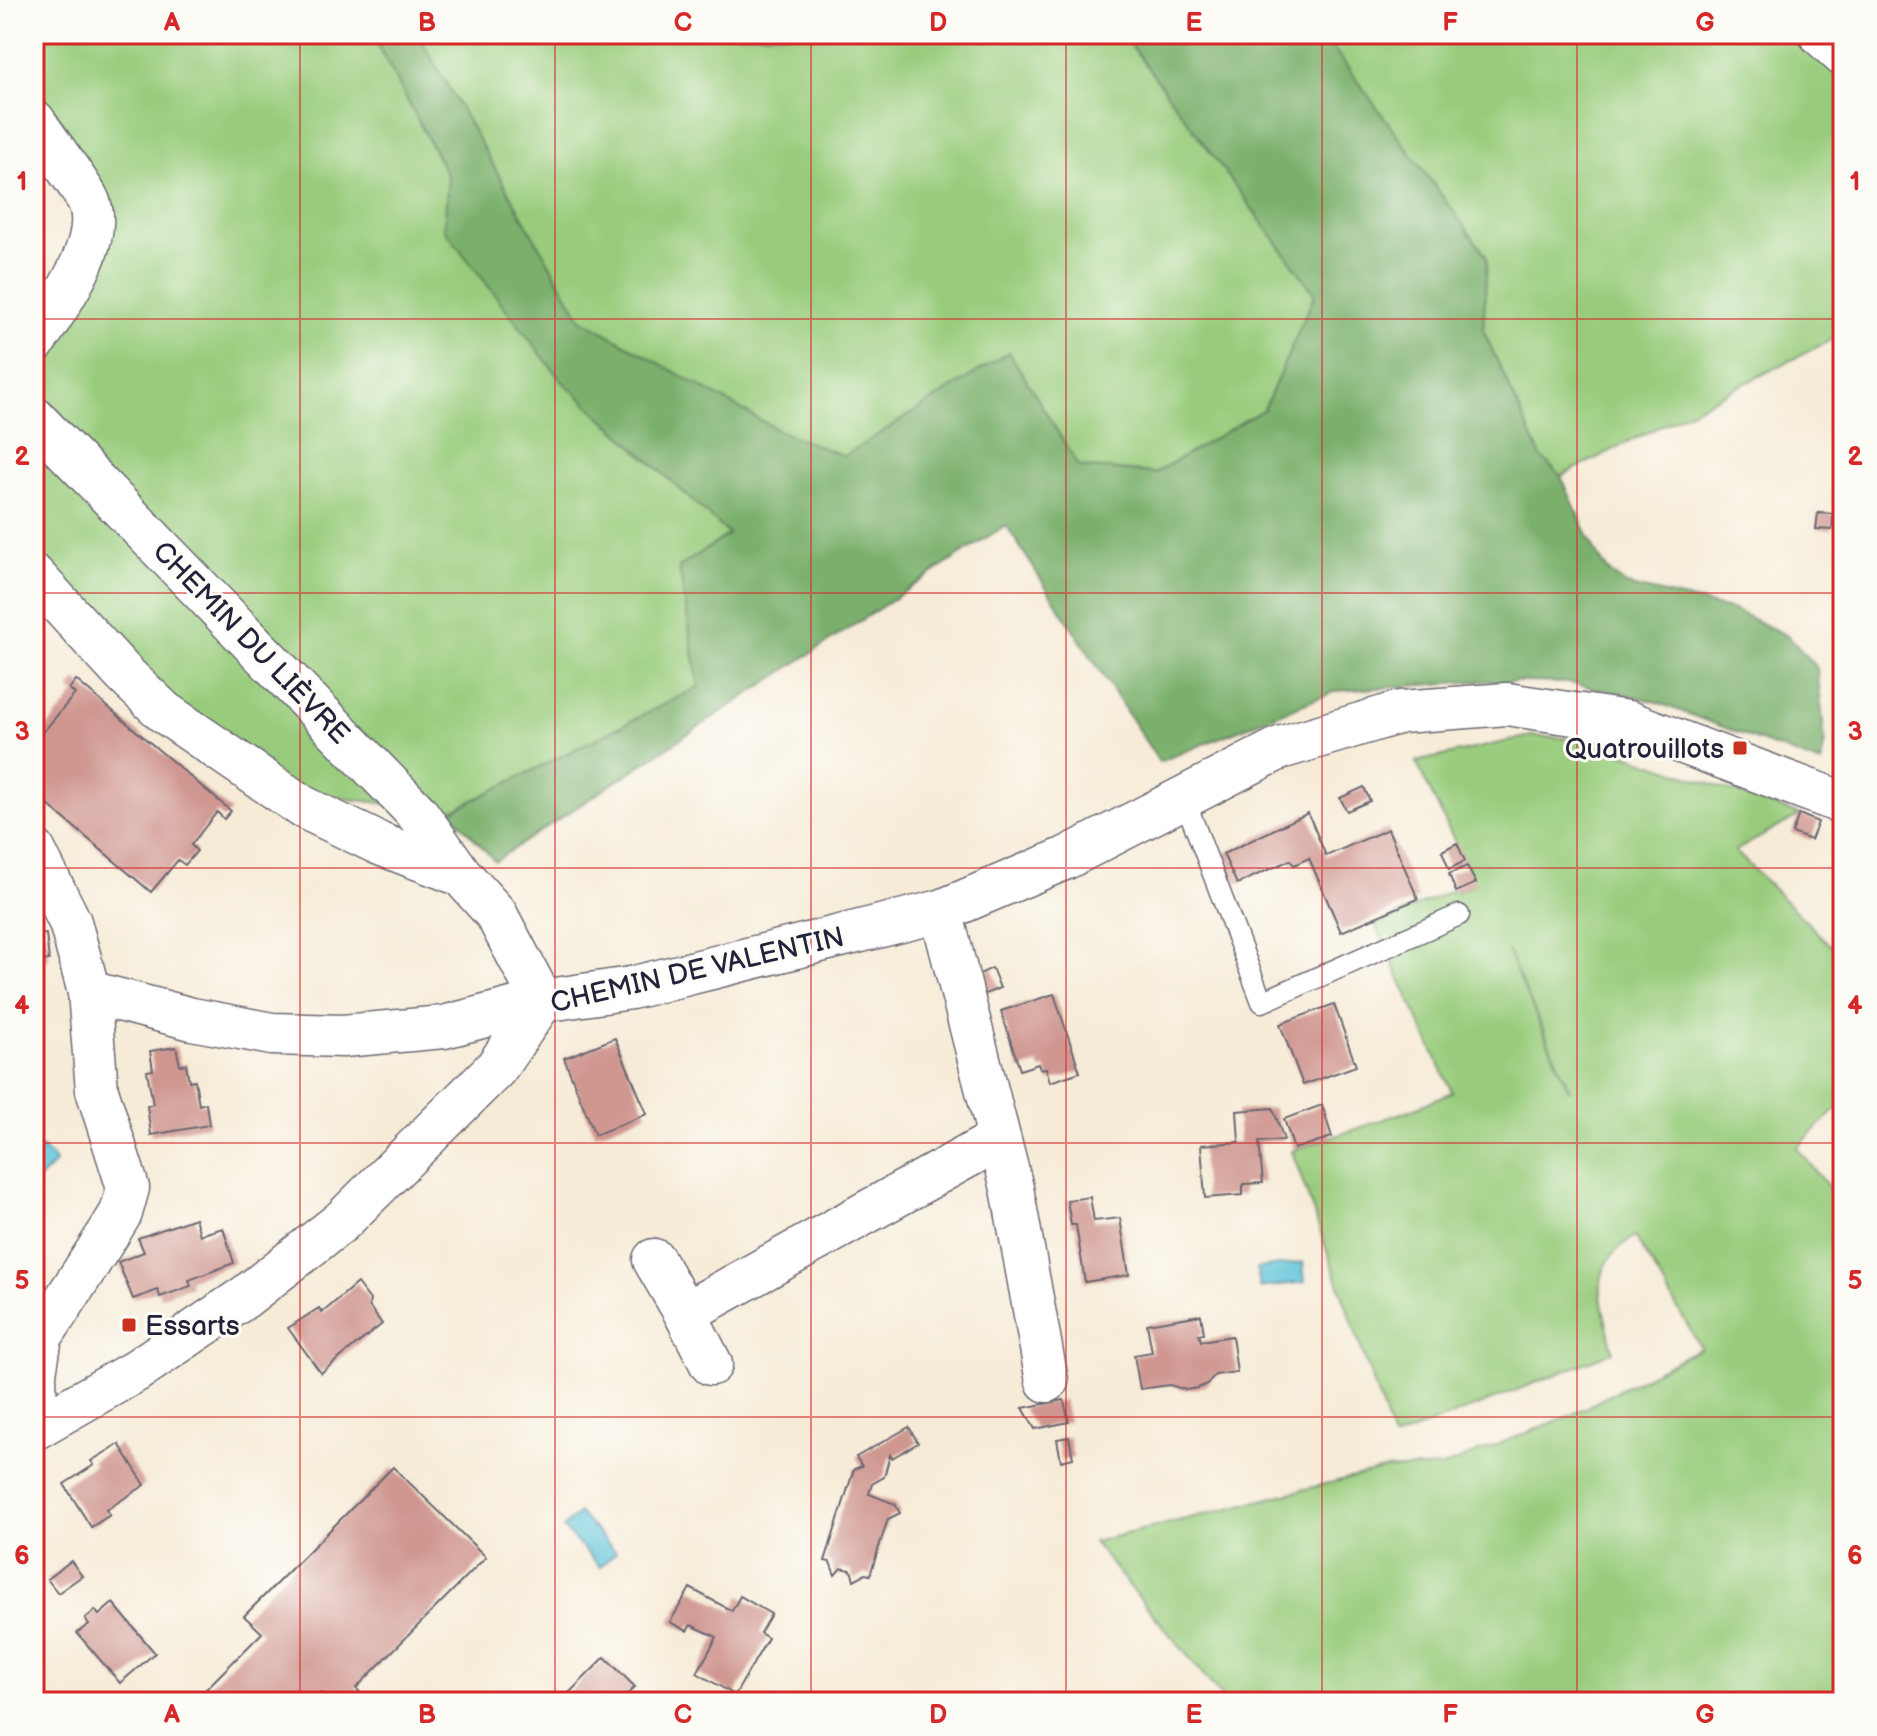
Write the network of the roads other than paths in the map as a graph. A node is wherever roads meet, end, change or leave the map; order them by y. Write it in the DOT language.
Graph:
graph roads {
  1 [pos="1820,34"];
  2 [pos="1843,55"];
  3 [pos="34,121"];
  4 [pos="34,343"];
  5 [pos="34,418"];
  6 [pos="34,576"];
  7 [pos="1184,798"];
  8 [pos="1843,803"];
  9 [pos="34,850"];
  10 [pos="461,875"];
  11 [pos="941,911"];
  12 [pos="1459,915"];
  13 [pos="52,924"];
  14 [pos="89,992"];
  15 [pos="542,1001"];
  16 [pos="999,1139"];
  17 [pos="654,1260"];
  18 [pos="685,1313"];
  19 [pos="711,1364"];
  20 [pos="1047,1381"];
  21 [pos="35,1428"];
  1 -- 2 [label="street"];
  3 -- 4 [label="street"];
  5 -- 10 [label="street, CHEMIN DU LIÈVRE"];
  6 -- 10 [label="street, CHEMIN DU LIÈVRE"];
  7 -- 8 [label="street, CHEMIN DE VALENTIN"];
  7 -- 11 [label="street, CHEMIN DE VALENTIN"];
  7 -- 12 [label="lane"];
  9 -- 13 [label="street"];
  10 -- 15 [label="street, CHEMIN DU LIÈVRE"];
  11 -- 15 [label="street, CHEMIN DE VALENTIN"];
  11 -- 16 [label="street"];
  13 -- 14 [label="street"];
  14 -- 15 [label="street"];
  14 -- 21 [label="street"];
  15 -- 21 [label="street, CHEMIN DE VALENTIN"];
  16 -- 18 [label="street"];
  16 -- 20 [label="street"];
  17 -- 18 [label="street"];
  18 -- 19 [label="street"];
}
